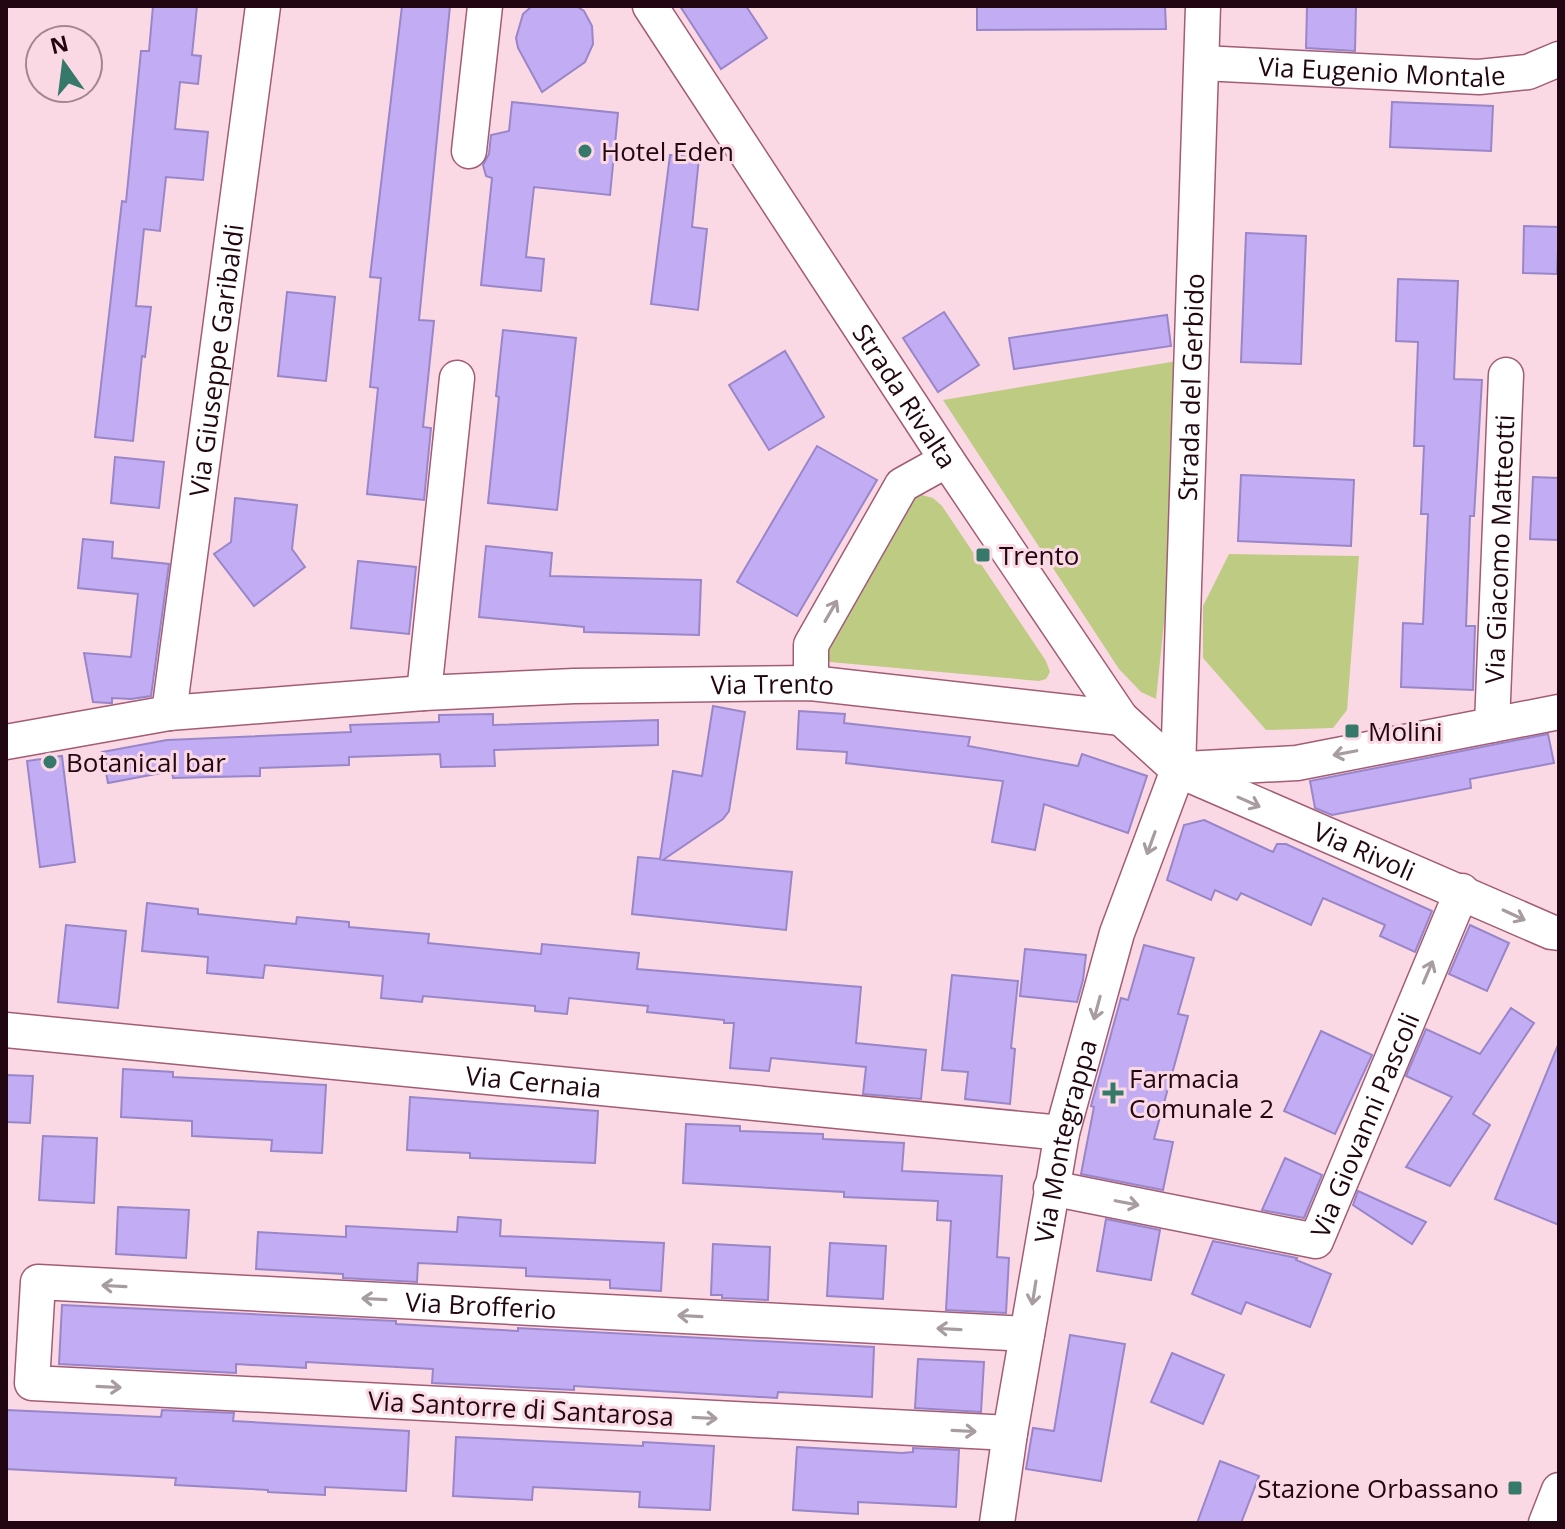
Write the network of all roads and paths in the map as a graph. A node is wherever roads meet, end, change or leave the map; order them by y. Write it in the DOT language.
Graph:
graph roads {
  1 [pos="263,6"];
  2 [pos="485,6"];
  3 [pos="650,6"];
  4 [pos="1203,6"];
  5 [pos="1559,59"];
  6 [pos="1202,63"];
  7 [pos="469,151"];
  8 [pos="1506,375"];
  9 [pos="457,378"];
  10 [pos="947,460"];
  11 [pos="811,683"];
  12 [pos="424,693"];
  13 [pos="1559,712"];
  14 [pos="169,713"];
  15 [pos="1121,718"];
  16 [pos="1492,725"];
  17 [pos="6,742"];
  18 [pos="1178,770"];
  19 [pos="1462,891"];
  20 [pos="1555,932"];
  21 [pos="6,1030"];
  22 [pos="1062,1133"];
  23 [pos="1051,1188"];
  24 [pos="1027,1334"];
  25 [pos="32,1383"];
  26 [pos="1010,1433"];
  27 [pos="1559,1490"];
  28 [pos="997,1523"];
  29 [pos="1546,1523"];
  1 -- 14 [label="street, Via Giuseppe Garibaldi"];
  2 -- 7 [label="street"];
  3 -- 10 [label="street, Strada Rivalta"];
  4 -- 6 [label="street, Strada del Gerbido"];
  5 -- 6 [label="street, Via Eugenio Montale"];
  6 -- 18 [label="street, Strada del Gerbido"];
  8 -- 16 [label="street, Via Giacomo Matteotti"];
  9 -- 12 [label="street"];
  11 -- 10 [label="street, one-way"];
  10 -- 15 [label="street, Strada Rivalta"];
  11 -- 12 [label="street, Via Trento"];
  11 -- 15 [label="street, Via Trento"];
  12 -- 14 [label="street, Via Trento"];
  13 -- 16 [label="street"];
  14 -- 17 [label="street, Via Trento"];
  15 -- 18 [label="street, Strada Rivalta"];
  16 -- 18 [label="street, one-way"];
  18 -- 19 [label="street, Via Rivoli, one-way"];
  18 -- 22 [label="street, Via Montegrappa, one-way"];
  19 -- 20 [label="street, Via Rivoli, one-way"];
  23 -- 19 [label="street, Via Giovanni Pascoli, one-way"];
  21 -- 22 [label="street, Via Cernaia"];
  22 -- 23 [label="street, Via Montegrappa"];
  23 -- 24 [label="street, Via Montegrappa, one-way"];
  24 -- 25 [label="street, Via Brofferio, one-way"];
  24 -- 26 [label="street, Via Montegrappa"];
  25 -- 26 [label="street, Via Santorre di Santarosa, one-way"];
  26 -- 28 [label="street, Via Montegrappa"];
  27 -- 29 [label="street"];
}
